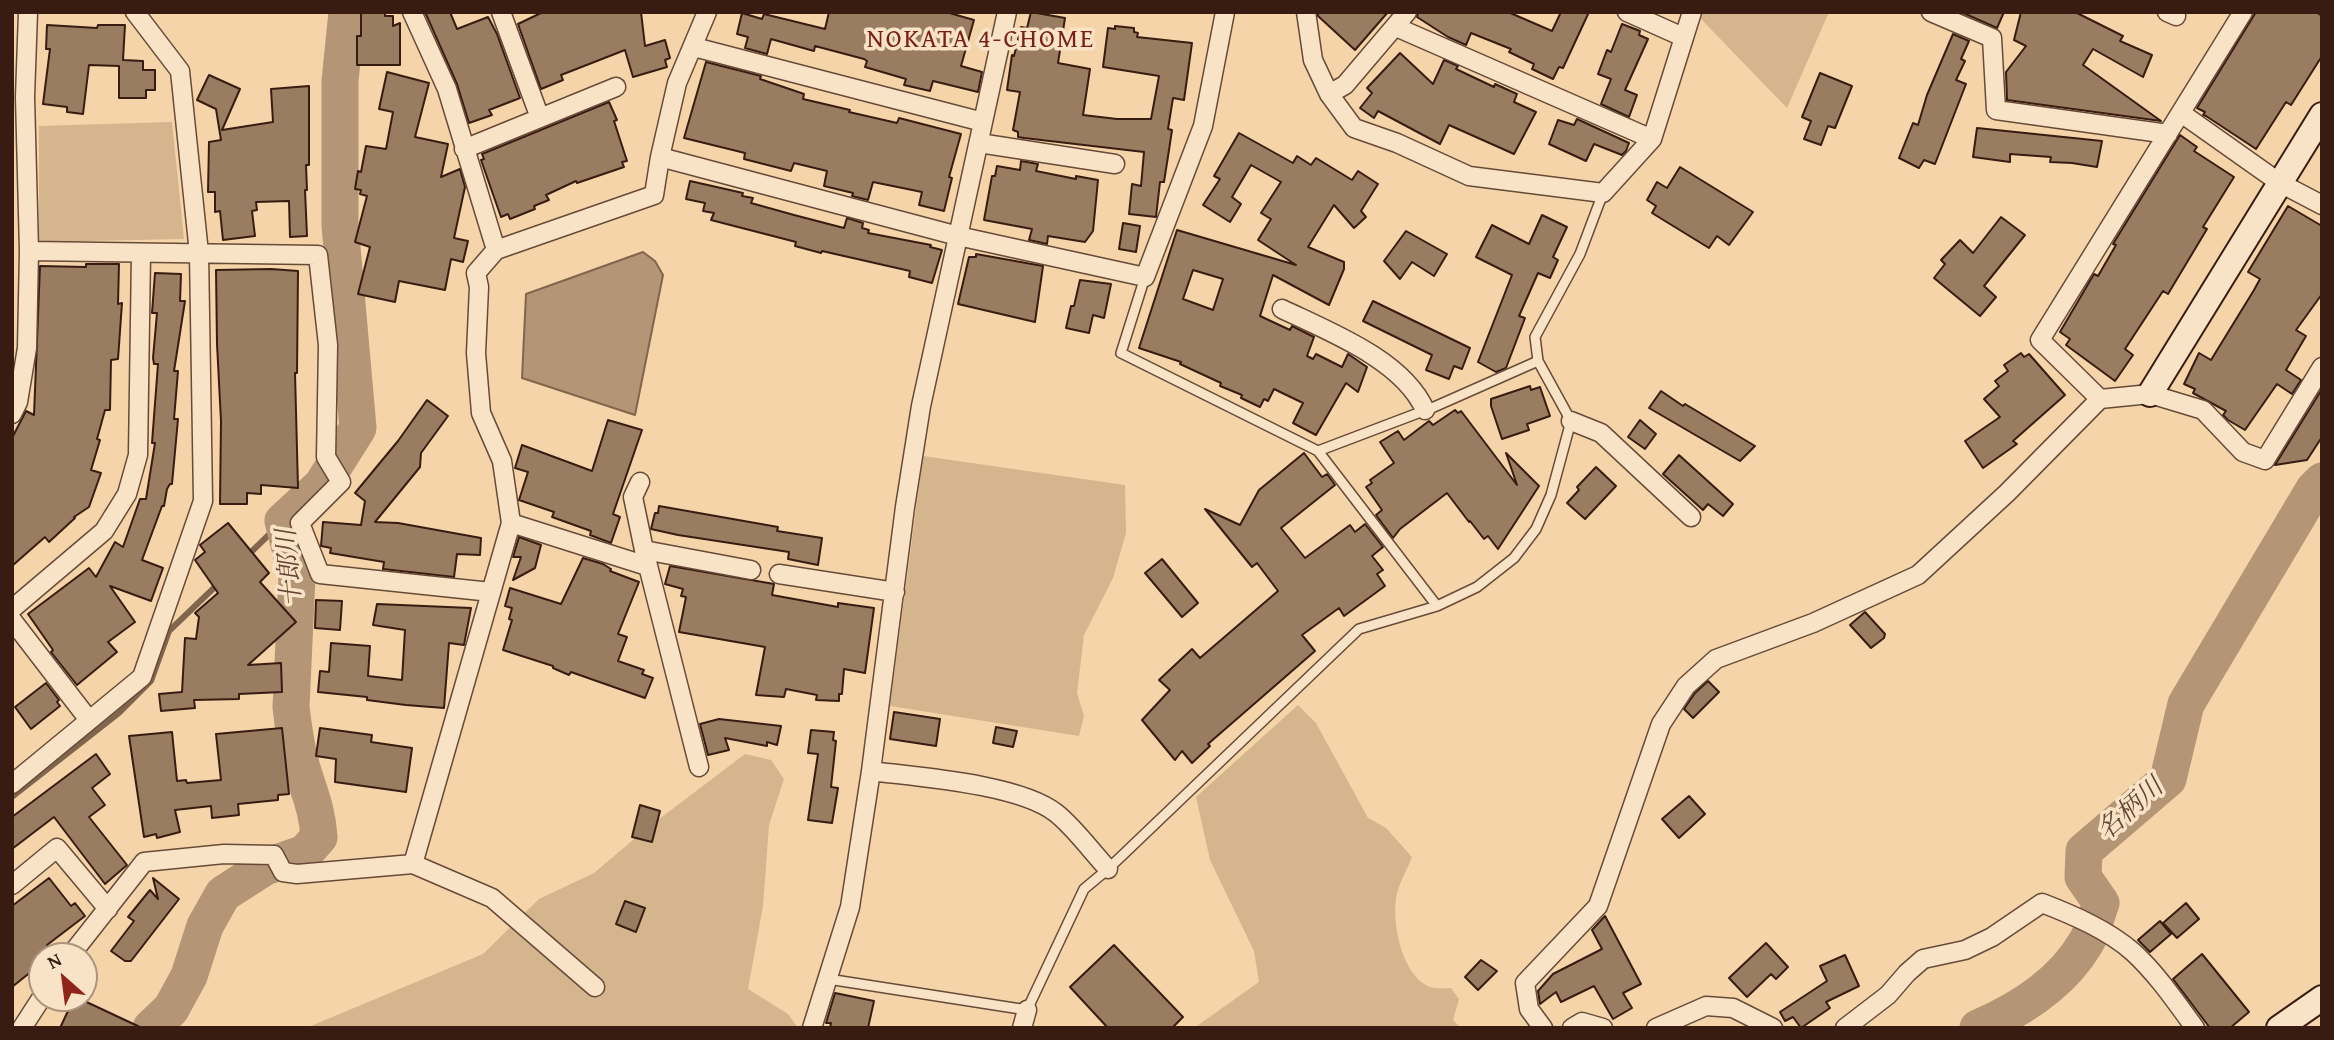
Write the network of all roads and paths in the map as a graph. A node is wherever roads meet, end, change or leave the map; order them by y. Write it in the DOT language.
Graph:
graph roads {
  1 [pos="28,12"];
  2 [pos="135,12"];
  3 [pos="412,12"];
  4 [pos="501,12"];
  5 [pos="707,12"];
  6 [pos="1225,12"];
  7 [pos="1306,12"];
  8 [pos="1407,12"];
  9 [pos="1627,12"];
  10 [pos="1692,12"];
  11 [pos="1931,12"];
  12 [pos="2167,12"];
  13 [pos="2176,12"];
  14 [pos="2243,12"];
  15 [pos="1002,14"];
  16 [pos="1395,27"];
  17 [pos="1683,37"];
  18 [pos="694,47"];
  19 [pos="616,87"];
  20 [pos="19,94"];
  21 [pos="1329,94"];
  22 [pos="2181,113"];
  23 [pos="2322,114"];
  24 [pos="540,118"];
  25 [pos="983,122"];
  26 [pos="2168,134"];
  27 [pos="1652,139"];
  28 [pos="979,142"];
  29 [pos="464,149"];
  30 [pos="660,157"];
  31 [pos="1115,164"];
  32 [pos="2280,183"];
  33 [pos="1603,193"];
  34 [pos="2322,205"];
  35 [pos="958,236"];
  36 [pos="496,250"];
  37 [pos="29,251"];
  38 [pos="141,253"];
  39 [pos="200,253"];
  40 [pos="1145,277"];
  41 [pos="1283,309"];
  42 [pos="1538,361"];
  43 [pos="2322,367"];
  44 [pos="2150,394"];
  45 [pos="2100,399"];
  46 [pos="1425,410"];
  47 [pos="12,414"];
  48 [pos="1571,421"];
  49 [pos="1318,451"];
  50 [pos="640,482"];
  51 [pos="1691,517"];
  52 [pos="511,523"];
  53 [pos="645,558"];
  54 [pos="751,570"];
  55 [pos="779,574"];
  56 [pos="491,592"];
  57 [pos="895,593"];
  58 [pos="1437,606"];
  59 [pos="12,609"];
  60 [pos="12,620"];
  61 [pos="89,720"];
  62 [pos="699,767"];
  63 [pos="871,771"];
  64 [pos="12,784"];
  65 [pos="412,864"];
  66 [pos="1108,869"];
  67 [pos="12,885"];
  68 [pos="108,909"];
  69 [pos="81,942"];
  70 [pos="828,979"];
  71 [pos="595,986"];
  72 [pos="2322,998"];
  73 [pos="1027,1010"];
  74 [pos="32,1012"];
  75 [pos="22,1028"];
  76 [pos="812,1028"];
  77 [pos="1022,1028"];
  78 [pos="1543,1028"];
  79 [pos="1572,1028"];
  80 [pos="1603,1028"];
  81 [pos="1656,1028"];
  82 [pos="1773,1028"];
  83 [pos="1844,1028"];
  84 [pos="2195,1028"];
  85 [pos="2279,1028"];
  1 -- 20 [label="street"];
  2 -- 39 [label="street"];
  3 -- 29 [label="street"];
  4 -- 24 [label="street"];
  5 -- 18 [label="street"];
  6 -- 40 [label="street"];
  7 -- 21 [label="street"];
  8 -- 16 [label="street"];
  9 -- 17 [label="street"];
  10 -- 17 [label="street"];
  11 -- 26 [label="street"];
  12 -- 13 [label="street"];
  14 -- 22 [label="street"];
  15 -- 25 [label="street"];
  16 -- 21 [label="street"];
  16 -- 27 [label="street"];
  17 -- 27 [label="street"];
  18 -- 25 [label="street"];
  18 -- 30 [label="street"];
  19 -- 24 [label="street"];
  20 -- 37 [label="street"];
  21 -- 33 [label="street"];
  22 -- 26 [label="street"];
  22 -- 32 [label="street"];
  23 -- 32 [label="street"];
  24 -- 29 [label="street"];
  25 -- 28 [label="street"];
  26 -- 45 [label="street"];
  27 -- 33 [label="street"];
  28 -- 31 [label="street"];
  28 -- 35 [label="street"];
  29 -- 36 [label="street"];
  30 -- 35 [label="street"];
  30 -- 36 [label="street"];
  32 -- 34 [label="street"];
  32 -- 44 [label="street"];
  33 -- 42 [label="lane"];
  35 -- 40 [label="street"];
  35 -- 57 [label="street"];
  36 -- 52 [label="street"];
  37 -- 38 [label="street"];
  37 -- 47 [label="street"];
  38 -- 39 [label="street"];
  38 -- 59 [label="street"];
  39 -- 56 [label="street"];
  39 -- 61 [label="street"];
  40 -- 49 [label="lane"];
  41 -- 46 [label="street"];
  42 -- 46 [label="lane"];
  42 -- 48 [label="lane"];
  43 -- 44 [label="street"];
  44 -- 45 [label="street"];
  45 -- 78 [label="street"];
  46 -- 49 [label="lane"];
  48 -- 51 [label="street"];
  48 -- 58 [label="lane"];
  49 -- 58 [label="lane"];
  50 -- 53 [label="street"];
  52 -- 53 [label="street"];
  52 -- 56 [label="street"];
  53 -- 54 [label="street"];
  53 -- 62 [label="street"];
  55 -- 57 [label="street"];
  56 -- 65 [label="street"];
  57 -- 63 [label="street"];
  58 -- 66 [label="lane"];
  60 -- 61 [label="street"];
  61 -- 64 [label="street"];
  63 -- 66 [label="street"];
  63 -- 70 [label="street"];
  65 -- 68 [label="street"];
  65 -- 71 [label="street"];
  66 -- 73 [label="lane"];
  67 -- 68 [label="street"];
  68 -- 69 [label="street"];
  70 -- 73 [label="lane"];
  70 -- 76 [label="street"];
  72 -- 85 [label="street"];
  73 -- 77 [label="street"];
  74 -- 75 [label="street"];
  79 -- 80 [label="street"];
  81 -- 82 [label="street"];
  83 -- 84 [label="street"];
}
